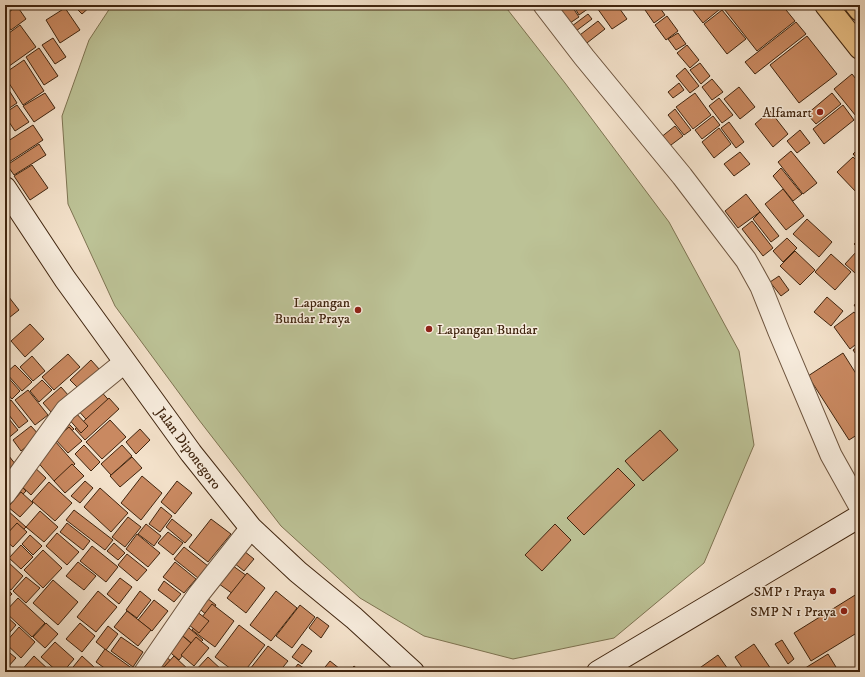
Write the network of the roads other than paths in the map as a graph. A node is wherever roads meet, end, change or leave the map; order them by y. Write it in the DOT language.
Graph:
graph roads {
  1 [pos="544,5"];
  2 [pos="826,5"];
  3 [pos="856,5"];
  4 [pos="860,10"];
  5 [pos="860,48"];
  6 [pos="5,188"];
  7 [pos="125,362"];
  8 [pos="5,494"];
  9 [pos="860,507"];
  10 [pos="860,516"];
  11 [pos="251,528"];
  12 [pos="145,672"];
  13 [pos="413,672"];
  14 [pos="598,672"];
  1 -- 9 [label="street"];
  2 -- 5 [label="highway"];
  3 -- 4 [label="highway"];
  6 -- 7 [label="main road, Jalan Diponegoro"];
  7 -- 8 [label="street"];
  7 -- 11 [label="main road, Jalan Diponegoro"];
  10 -- 14 [label="main road"];
  11 -- 12 [label="street"];
  11 -- 13 [label="main road, Jalan Diponegoro"];
}
